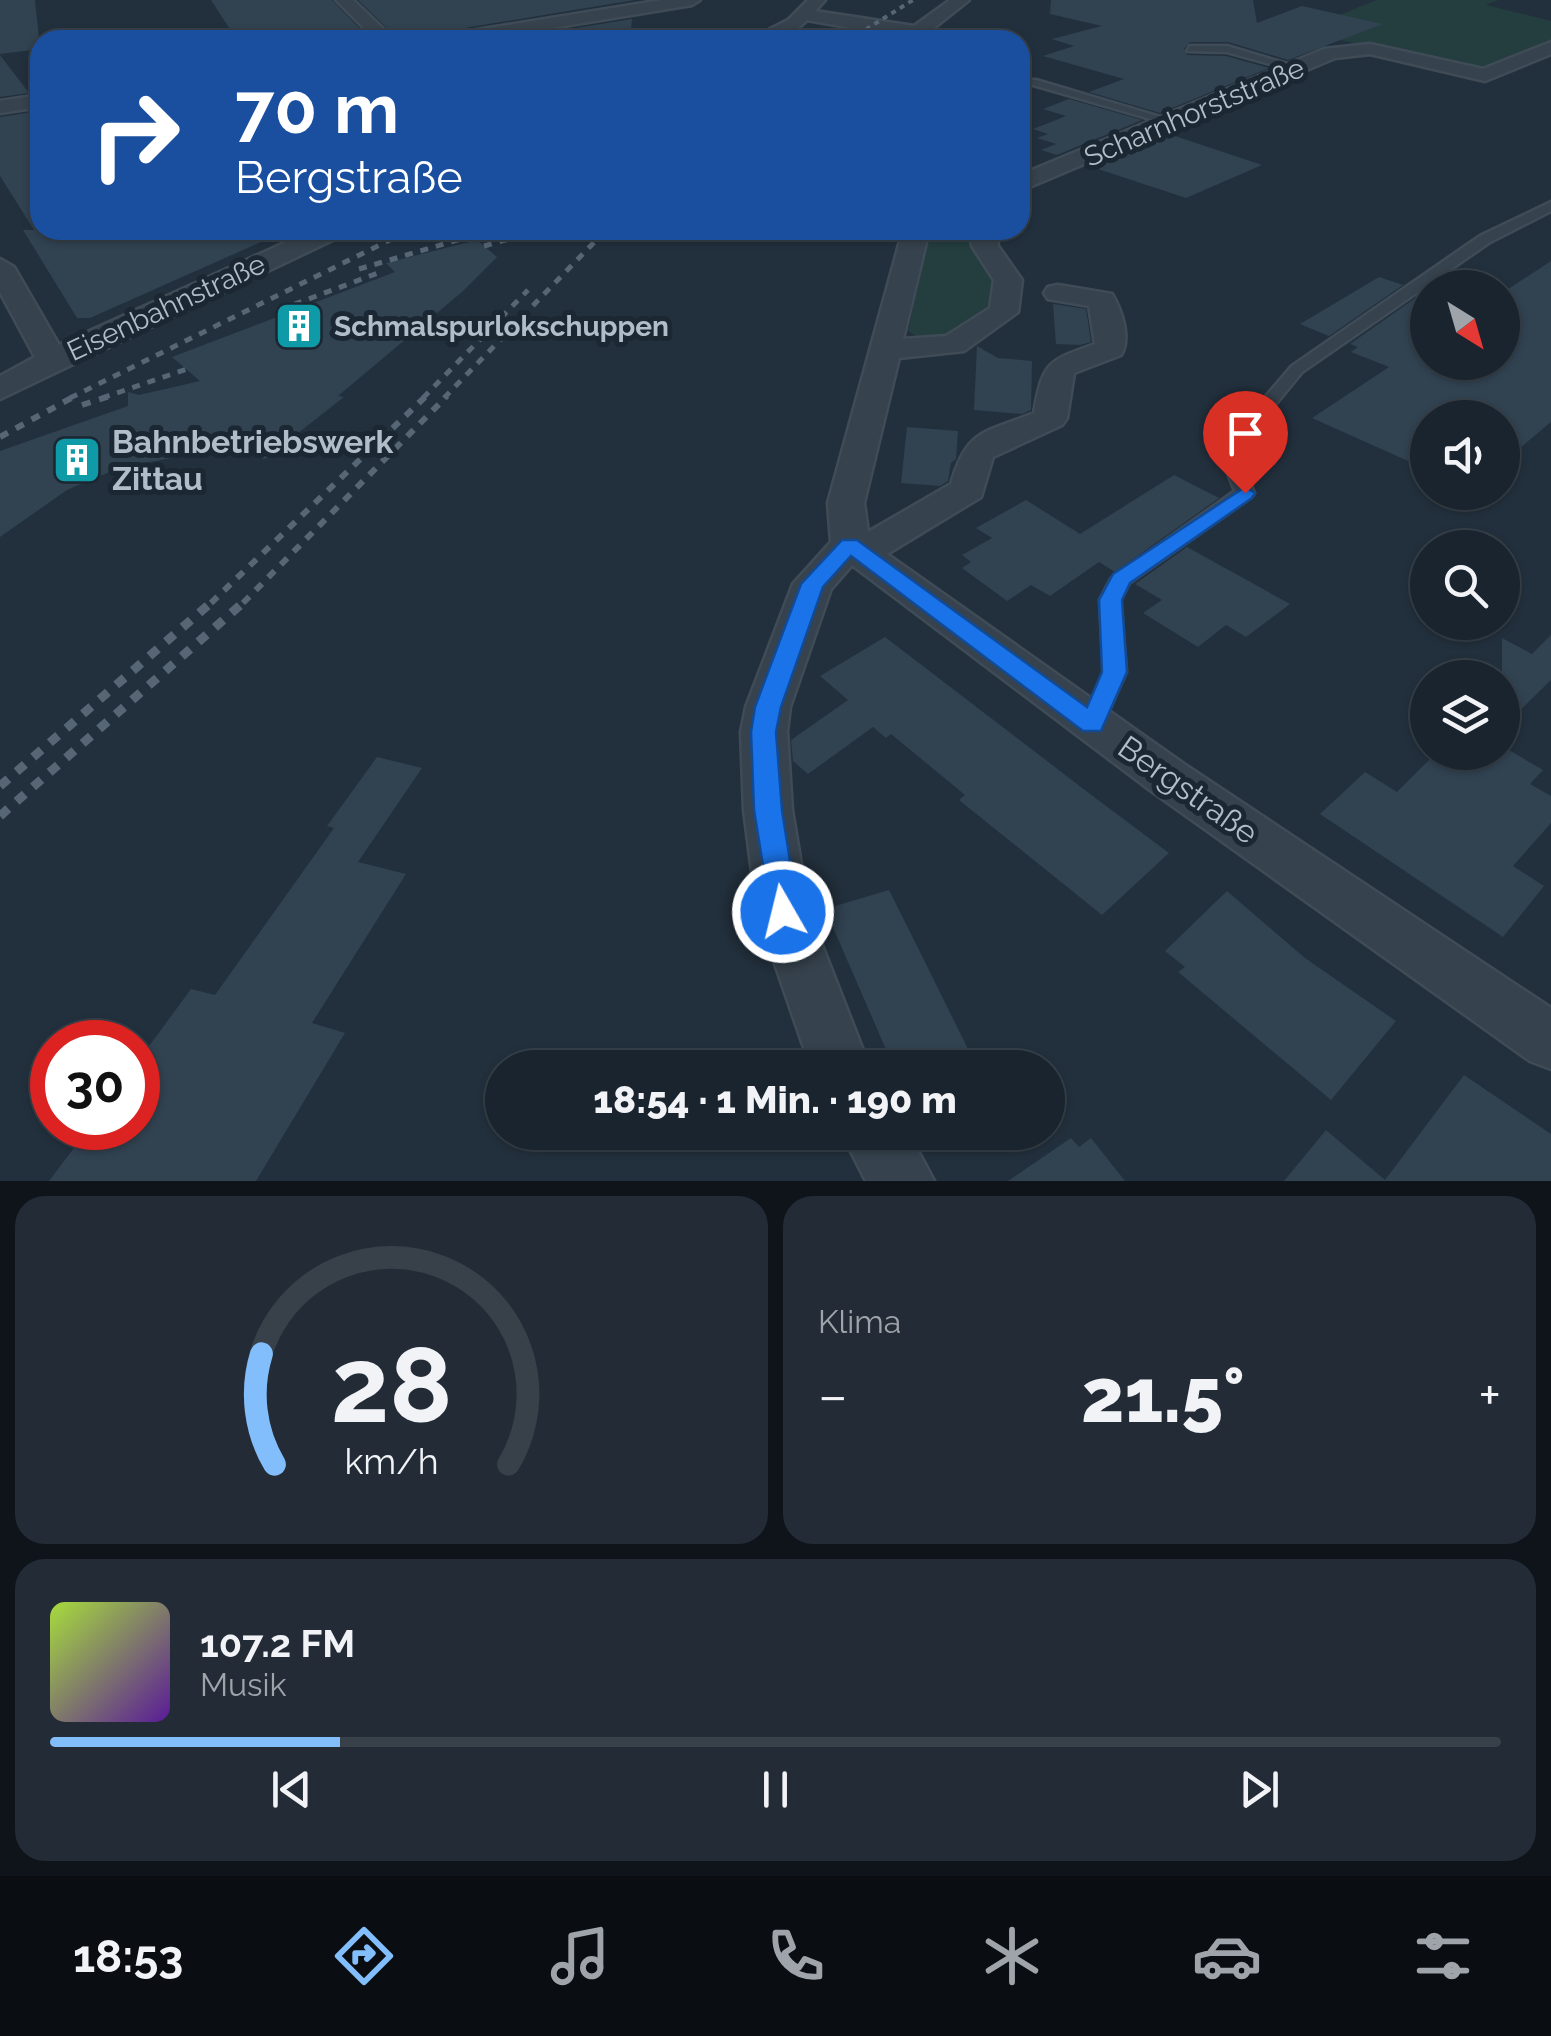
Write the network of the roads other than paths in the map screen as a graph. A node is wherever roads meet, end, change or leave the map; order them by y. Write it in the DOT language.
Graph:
graph roads {
  1 [pos="344,0"];
  2 [pos="692,0"];
  3 [pos="962,0"];
  4 [pos="656,2"];
  5 [pos="812,8"];
  6 [pos="376,30"];
  7 [pos="501,30"];
  8 [pos="775,30"];
  9 [pos="902,30"];
  10 [pos="932,30"];
  11 [pos="1551,47"];
  12 [pos="1190,49"];
  13 [pos="1296,68"];
  14 [pos="1033,82"];
  15 [pos="30,104"];
  16 [pos="0,108"];
  17 [pos="1172,122"];
  18 [pos="1030,180"];
  19 [pos="1551,206"];
  20 [pos="312,240"];
  21 [pos="913,240"];
  22 [pos="984,240"];
  23 [pos="0,267"];
  24 [pos="1058,293"];
  25 [pos="883,350"];
  26 [pos="52,360"];
  27 [pos="0,389"];
  28 [pos="854,550"];
  29 [pos="1092,724"];
  30 [pos="1551,1041"];
  31 [pos="835,1050"];
  32 [pos="883,1150"];
  33 [pos="902,1181"];
  1 -- 6 [label="street"];
  2 -- 4 [label="street"];
  3 -- 10 [label="street"];
  4 -- 7 [label="street"];
  5 -- 8 [label="street"];
  5 -- 9 [label="street"];
  11 -- 13 [label="street, Scharnhorststraße"];
  12 -- 13 [label="lane"];
  13 -- 17 [label="street, Scharnhorststraße"];
  14 -- 17 [label="lane"];
  15 -- 16 [label="street"];
  17 -- 18 [label="street, Scharnhorststraße"];
  19 -- 29 [label="lane"];
  20 -- 26 [label="street, Eisenbahnstraße"];
  21 -- 25 [label="street"];
  22 -- 25 [label="street"];
  23 -- 26 [label="street"];
  24 -- 28 [label="street"];
  25 -- 28 [label="street"];
  26 -- 27 [label="street, Eisenbahnstraße"];
  28 -- 29 [label="street, Bergstraße"];
  28 -- 31 [label="street"];
  29 -- 30 [label="street, Bergstraße"];
  32 -- 33 [label="street"];
}
